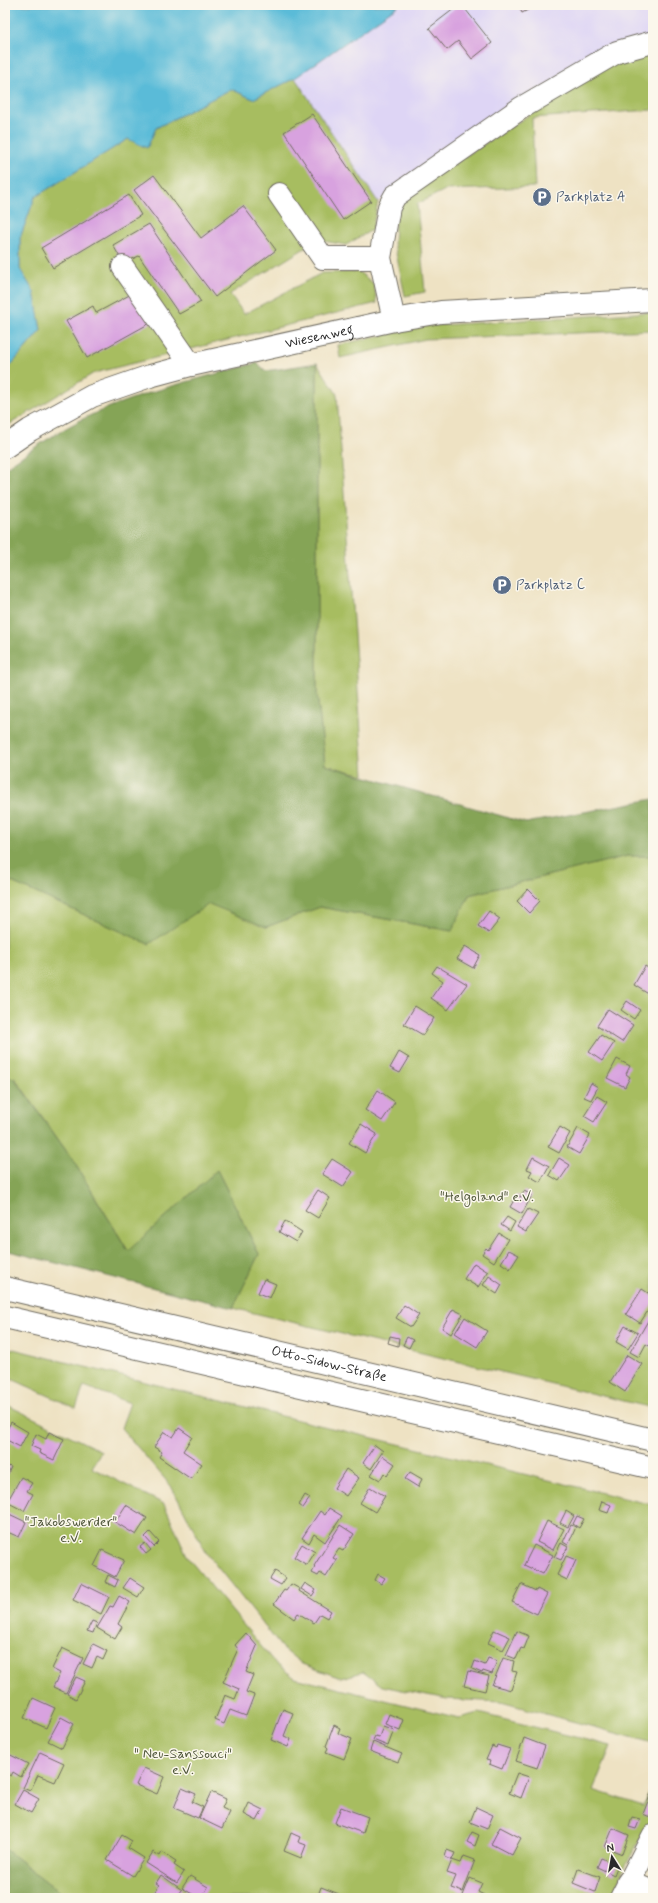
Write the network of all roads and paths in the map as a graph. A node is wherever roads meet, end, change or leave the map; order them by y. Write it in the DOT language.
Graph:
graph roads {
  1 [pos="653,42"];
  2 [pos="279,194"];
  3 [pos="380,258"];
  4 [pos="123,267"];
  5 [pos="653,300"];
  6 [pos="394,320"];
  7 [pos="190,364"];
  8 [pos="5,447"];
  9 [pos="5,1288"];
  10 [pos="5,1317"];
  11 [pos="653,1440"];
  12 [pos="653,1468"];
  13 [pos="653,1836"];
  14 [pos="625,1890"];
  15 [pos="653,1892"];
  1 -- 3 [label="main road"];
  2 -- 3 [label="main road"];
  3 -- 6 [label="main road"];
  4 -- 7 [label="main road"];
  5 -- 6 [label="main road, Wiesenweg"];
  6 -- 7 [label="main road, Wiesenweg"];
  7 -- 8 [label="main road, Wiesenweg"];
  9 -- 11 [label="main road, Otto-Sidow-Straße"];
  10 -- 12 [label="main road, Otto-Sidow-Straße"];
  13 -- 14 [label="main road"];
  14 -- 15 [label="main road"];
}
